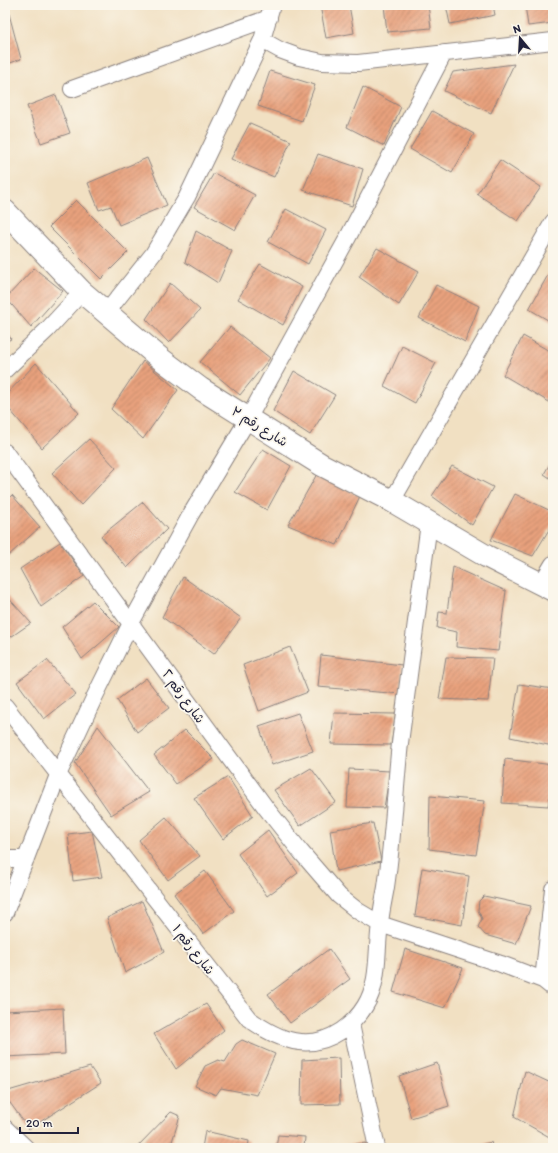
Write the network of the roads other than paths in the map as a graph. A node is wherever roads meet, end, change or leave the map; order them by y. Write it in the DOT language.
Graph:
graph roads {
  1 [pos="270,11"];
  2 [pos="262,40"];
  3 [pos="553,41"];
  4 [pos="444,53"];
  5 [pos="72,89"];
  6 [pos="5,211"];
  7 [pos="551,230"];
  8 [pos="82,292"];
  9 [pos="106,313"];
  10 [pos="5,370"];
  11 [pos="248,419"];
  12 [pos="5,452"];
  13 [pos="392,501"];
  14 [pos="429,522"];
  15 [pos="553,564"];
  16 [pos="547,587"];
  17 [pos="131,623"];
  18 [pos="5,706"];
  19 [pos="58,775"];
  20 [pos="5,859"];
  21 [pos="26,859"];
  22 [pos="553,889"];
  23 [pos="5,912"];
  24 [pos="380,924"];
  25 [pos="548,984"];
  26 [pos="351,1024"];
  27 [pos="5,1128"];
  28 [pos="26,1148"];
  29 [pos="377,1148"];
  1 -- 2 [label="street"];
  1 -- 5 [label="street"];
  2 -- 4 [label="street"];
  2 -- 9 [label="street"];
  3 -- 4 [label="street"];
  4 -- 11 [label="street"];
  6 -- 8 [label="street, شارع رقم ٣"];
  7 -- 13 [label="street"];
  8 -- 9 [label="street, شارع رقم ٣"];
  8 -- 10 [label="street"];
  9 -- 11 [label="street, شارع رقم ٣"];
  11 -- 13 [label="street, شارع رقم ٣"];
  11 -- 17 [label="street"];
  12 -- 17 [label="street, شارع رقم ٢"];
  13 -- 14 [label="street, شارع رقم ٣"];
  14 -- 16 [label="street, شارع رقم ٣"];
  14 -- 24 [label="street, شارع رقم ١"];
  15 -- 16 [label="street"];
  17 -- 19 [label="street"];
  17 -- 24 [label="street, شارع رقم ٢"];
  18 -- 19 [label="street, شارع رقم ١"];
  19 -- 21 [label="street"];
  19 -- 26 [label="street, شارع رقم ١"];
  20 -- 21 [label="street"];
  21 -- 23 [label="street"];
  22 -- 25 [label="street"];
  24 -- 25 [label="street, شارع رقم ٢"];
  24 -- 26 [label="street, شارع رقم ١"];
  26 -- 29 [label="street"];
  27 -- 28 [label="street"];
}
